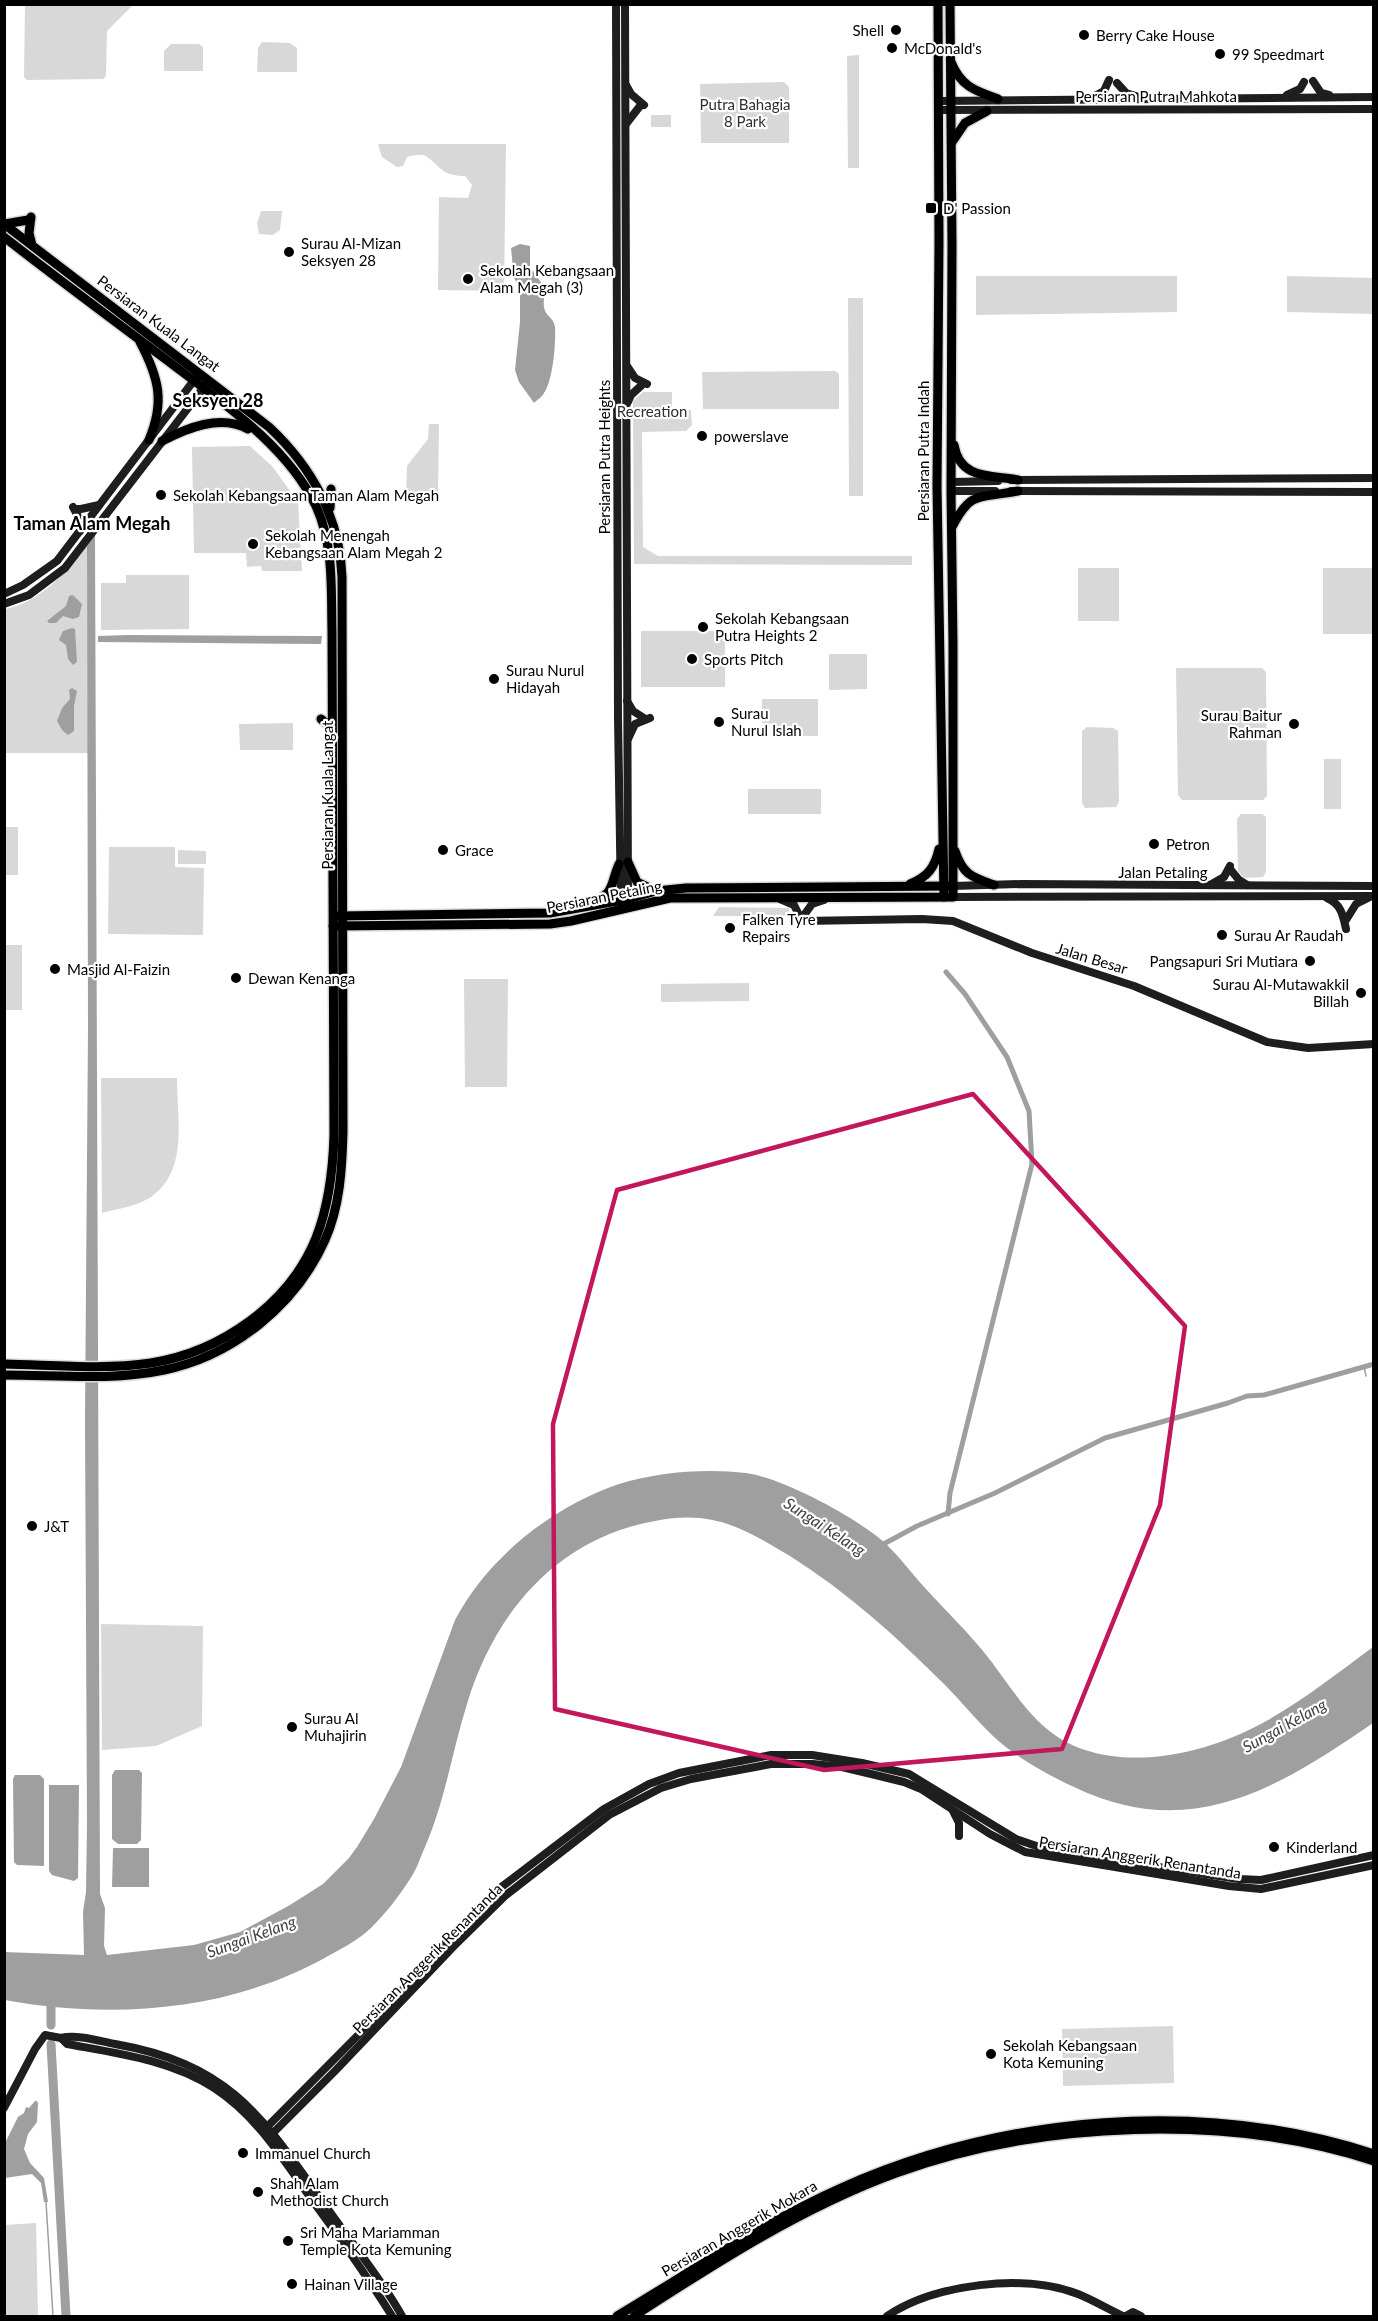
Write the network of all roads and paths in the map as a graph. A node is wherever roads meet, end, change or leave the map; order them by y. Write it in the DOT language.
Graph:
graph roads {
  1 [pos="616,4"];
  2 [pos="625,4"];
  3 [pos="938,4"];
  4 [pos="950,4"];
  5 [pos="950,60"];
  6 [pos="625,82"];
  7 [pos="1338,97"];
  8 [pos="1374,97"];
  9 [pos="1281,98"];
  10 [pos="998,99"];
  11 [pos="1087,99"];
  12 [pos="1141,99"];
  13 [pos="1308,99"];
  14 [pos="1113,101"];
  15 [pos="951,105"];
  16 [pos="938,106"];
  17 [pos="1275,109"];
  18 [pos="1345,109"];
  19 [pos="1374,109"];
  20 [pos="1083,110"];
  21 [pos="1142,110"];
  22 [pos="987,111"];
  23 [pos="624,130"];
  24 [pos="951,146"];
  25 [pos="5,224"];
  26 [pos="4,235"];
  27 [pos="18,235"];
  28 [pos="32,245"];
  29 [pos="34,261"];
  30 [pos="139,339"];
  31 [pos="626,363"];
  32 [pos="200,373"];
  33 [pos="210,380"];
  34 [pos="194,381"];
  35 [pos="203,388"];
  36 [pos="626,408"];
  37 [pos="951,428"];
  38 [pos="258,434"];
  39 [pos="149,440"];
  40 [pos="162,441"];
  41 [pos="938,445"];
  42 [pos="1374,478"];
  43 [pos="1018,480"];
  44 [pos="1101,480"];
  45 [pos="1355,480"];
  46 [pos="949,486"];
  47 [pos="303,487"];
  48 [pos="329,490"];
  49 [pos="1018,491"];
  50 [pos="1113,491"];
  51 [pos="1372,492"];
  52 [pos="99,505"];
  53 [pos="322,522"];
  54 [pos="951,527"];
  55 [pos="80,532"];
  56 [pos="938,536"];
  57 [pos="939,585"];
  58 [pos="953,586"];
  59 [pos="4,594"];
  60 [pos="4,604"];
  61 [pos="941,642"];
  62 [pos="953,645"];
  63 [pos="626,698"];
  64 [pos="332,706"];
  65 [pos="332,736"];
  66 [pos="627,741"];
  67 [pos="942,840"];
  68 [pos="953,840"];
  69 [pos="623,863"];
  70 [pos="994,885"];
  71 [pos="905,886"];
  72 [pos="1207,886"];
  73 [pos="1249,886"];
  74 [pos="1374,886"];
  75 [pos="656,891"];
  76 [pos="948,891"];
  77 [pos="342,892"];
  78 [pos="1323,896"];
  79 [pos="1374,896"];
  80 [pos="831,898"];
  81 [pos="779,899"];
  82 [pos="624,904"];
  83 [pos="585,907"];
  84 [pos="365,915"];
  85 [pos="802,918"];
  86 [pos="337,921"];
  87 [pos="375,926"];
  88 [pos="342,945"];
  89 [pos="1374,1044"];
  90 [pos="338,1086"];
  91 [pos="4,1364"];
  92 [pos="81,1371"];
  93 [pos="4,1374"];
  94 [pos="785,1759"];
  95 [pos="950,1806"];
  96 [pos="980,1829"];
  97 [pos="1374,1856"];
  98 [pos="1374,1865"];
  99 [pos="477,1909"];
  100 [pos="484,1916"];
  101 [pos="65,2037"];
  102 [pos="247,2104"];
  103 [pos="4,2108"];
  104 [pos="284,2117"];
  105 [pos="268,2132"];
  106 [pos="283,2147"];
  107 [pos="1374,2154"];
  108 [pos="1374,2161"];
  109 [pos="392,2316"];
  110 [pos="402,2316"];
  111 [pos="617,2316"];
  112 [pos="634,2316"];
  113 [pos="887,2316"];
  114 [pos="1124,2316"];
  115 [pos="1141,2316"];
  1 -- 69 [label="main road, Persiaran Putra Heights"];
  2 -- 6 [label="main road, Persiaran Putra Heights"];
  3 -- 16 [label="main road, Persiaran Putra Indah"];
  4 -- 5 [label="main road, Persiaran Putra Indah"];
  5 -- 10 [label="main road"];
  5 -- 15 [label="main road, Persiaran Putra Indah"];
  6 -- 23 [label="main road, Persiaran Putra Heights"];
  6 -- 23 [label="main road"];
  7 -- 8 [label="main road, Persiaran Putra Mahkota"];
  7 -- 9 [label="main road"];
  7 -- 13 [label="main road, Persiaran Putra Mahkota"];
  9 -- 12 [label="main road, Persiaran Putra Mahkota"];
  9 -- 13 [label="main road, Persiaran Putra Mahkota"];
  10 -- 11 [label="main road, Persiaran Putra Mahkota"];
  10 -- 15 [label="main road, Persiaran Putra Mahkota"];
  11 -- 12 [label="main road"];
  11 -- 14 [label="main road, Persiaran Putra Mahkota"];
  12 -- 14 [label="main road, Persiaran Putra Mahkota"];
  13 -- 17 [label="main road"];
  13 -- 18 [label="main road"];
  14 -- 20 [label="main road"];
  14 -- 21 [label="main road"];
  15 -- 16 [label="main road, Persiaran Putra Mahkota"];
  15 -- 22 [label="main road, Persiaran Putra Mahkota"];
  15 -- 24 [label="main road, Persiaran Putra Indah"];
  16 -- 41 [label="main road, Persiaran Putra Indah"];
  17 -- 18 [label="main road, Persiaran Putra Mahkota"];
  17 -- 21 [label="main road, Persiaran Putra Mahkota"];
  18 -- 19 [label="main road, Persiaran Putra Mahkota"];
  20 -- 21 [label="main road, Persiaran Putra Mahkota"];
  20 -- 22 [label="main road, Persiaran Putra Mahkota"];
  22 -- 24 [label="main road"];
  23 -- 31 [label="main road, Persiaran Putra Heights"];
  24 -- 37 [label="main road, Persiaran Putra Indah"];
  25 -- 27 [label="main road, Persiaran Kuala Langat"];
  25 -- 28 [label="main road"];
  26 -- 27 [label="main road"];
  26 -- 29 [label="main road, Persiaran Kuala Langat"];
  27 -- 28 [label="main road, Persiaran Kuala Langat"];
  27 -- 29 [label="main road"];
  28 -- 32 [label="main road, Persiaran Kuala Langat"];
  29 -- 30 [label="main road, Persiaran Kuala Langat"];
  30 -- 34 [label="main road, Persiaran Kuala Langat"];
  30 -- 39 [label="main road"];
  31 -- 36 [label="main road, Persiaran Putra Heights"];
  31 -- 36 [label="main road"];
  32 -- 33 [label="main road, Persiaran Kuala Langat"];
  32 -- 34 [label="main road"];
  33 -- 35 [label="main road"];
  33 -- 48 [label="main road, Persiaran Kuala Langat"];
  34 -- 35 [label="main road, Persiaran Kuala Langat"];
  34 -- 39 [label="main road"];
  35 -- 38 [label="main road, Persiaran Kuala Langat"];
  35 -- 40 [label="main road"];
  36 -- 63 [label="main road, Persiaran Putra Heights"];
  37 -- 43 [label="main road"];
  37 -- 46 [label="main road, Persiaran Putra Indah"];
  38 -- 40 [label="main road"];
  38 -- 47 [label="main road, Persiaran Kuala Langat"];
  39 -- 52 [label="main road"];
  40 -- 60 [label="main road"];
  41 -- 46 [label="main road"];
  41 -- 56 [label="main road, Persiaran Putra Indah"];
  42 -- 45 [label="main road"];
  43 -- 44 [label="main road"];
  43 -- 46 [label="main road"];
  44 -- 45 [label="main road"];
  44 -- 50 [label="main road"];
  45 -- 51 [label="main road"];
  46 -- 49 [label="main road"];
  46 -- 54 [label="main road, Persiaran Putra Indah"];
  46 -- 56 [label="main road"];
  47 -- 48 [label="main road"];
  47 -- 53 [label="main road, Persiaran Kuala Langat"];
  48 -- 53 [label="main road"];
  48 -- 77 [label="main road, Persiaran Kuala Langat"];
  49 -- 50 [label="main road"];
  49 -- 54 [label="main road"];
  50 -- 51 [label="main road"];
  52 -- 55 [label="main road"];
  52 -- 55 [label="main road"];
  53 -- 64 [label="main road, Persiaran Kuala Langat"];
  54 -- 58 [label="main road, Persiaran Putra Indah"];
  55 -- 59 [label="main road"];
  56 -- 57 [label="main road, Persiaran Putra Indah"];
  57 -- 58 [label="main road"];
  57 -- 61 [label="main road, Persiaran Putra Indah"];
  58 -- 62 [label="main road, Persiaran Putra Indah"];
  61 -- 62 [label="main road"];
  61 -- 67 [label="main road, Persiaran Putra Indah"];
  62 -- 68 [label="main road, Persiaran Putra Indah"];
  63 -- 66 [label="main road, Persiaran Putra Heights"];
  63 -- 66 [label="main road"];
  64 -- 65 [label="main road, Persiaran Kuala Langat"];
  64 -- 65 [label="main road"];
  65 -- 86 [label="main road, Persiaran Kuala Langat"];
  66 -- 69 [label="main road, Persiaran Putra Heights"];
  67 -- 71 [label="main road"];
  67 -- 76 [label="main road, Persiaran Putra Indah"];
  68 -- 70 [label="main road"];
  68 -- 76 [label="main road, Persiaran Putra Indah"];
  69 -- 75 [label="main road"];
  69 -- 82 [label="main road, Persiaran Putra Heights"];
  69 -- 83 [label="main road"];
  70 -- 72 [label="main road, Jalan Petaling"];
  70 -- 76 [label="main road, Jalan Petaling"];
  71 -- 75 [label="main road, Persiaran Petaling"];
  71 -- 76 [label="main road, Persiaran Petaling"];
  72 -- 73 [label="main road, Jalan Petaling"];
  72 -- 73 [label="main road"];
  73 -- 74 [label="main road, Jalan Petaling"];
  75 -- 82 [label="main road, Persiaran Petaling"];
  76 -- 78 [label="main road, Jalan Petaling"];
  76 -- 80 [label="main road, Persiaran Petaling"];
  77 -- 84 [label="main road"];
  77 -- 86 [label="main road, Persiaran Kuala Langat"];
  78 -- 79 [label="main road, Jalan Petaling"];
  78 -- 79 [label="main road"];
  80 -- 81 [label="main road, Persiaran Petaling"];
  80 -- 85 [label="main road"];
  81 -- 82 [label="main road, Persiaran Petaling"];
  81 -- 85 [label="main road"];
  82 -- 83 [label="main road, Persiaran Petaling"];
  82 -- 87 [label="main road, Persiaran Petaling"];
  83 -- 84 [label="main road, Persiaran Petaling"];
  84 -- 86 [label="main road, Persiaran Petaling"];
  85 -- 89 [label="main road, Jalan Besar"];
  86 -- 87 [label="main road, Persiaran Petaling"];
  86 -- 88 [label="main road, Persiaran Kuala Langat"];
  86 -- 90 [label="main road, Persiaran Kuala Langat"];
  87 -- 88 [label="main road"];
  88 -- 90 [label="main road, Persiaran Kuala Langat"];
  90 -- 92 [label="main road, Persiaran Kuala Langat"];
  91 -- 92 [label="main road"];
  92 -- 93 [label="main road"];
  94 -- 95 [label="main road, Persiaran Anggerik Renantanda"];
  94 -- 97 [label="main road, Persiaran Anggerik Renantanda"];
  94 -- 99 [label="main road, Persiaran Anggerik Renantanda"];
  94 -- 100 [label="main road, Persiaran Anggerik Renantanda"];
  95 -- 96 [label="main road, Persiaran Anggerik Renantanda"];
  95 -- 96 [label="main road"];
  96 -- 98 [label="main road, Persiaran Anggerik Renantanda"];
  99 -- 100 [label="main road"];
  99 -- 104 [label="main road, Persiaran Anggerik Renantanda"];
  100 -- 104 [label="main road, Persiaran Anggerik Renantanda"];
  101 -- 102 [label="main road"];
  101 -- 103 [label="main road"];
  101 -- 105 [label="main road"];
  102 -- 104 [label="main road"];
  102 -- 105 [label="main road"];
  104 -- 105 [label="main road"];
  104 -- 106 [label="main road"];
  105 -- 106 [label="main road"];
  105 -- 109 [label="main road"];
  106 -- 110 [label="main road"];
  107 -- 111 [label="main road, Persiaran Anggerik Mokara"];
  108 -- 112 [label="main road, Persiaran Anggerik Mokara"];
  113 -- 114 [label="main road"];
  114 -- 115 [label="main road"];
}
